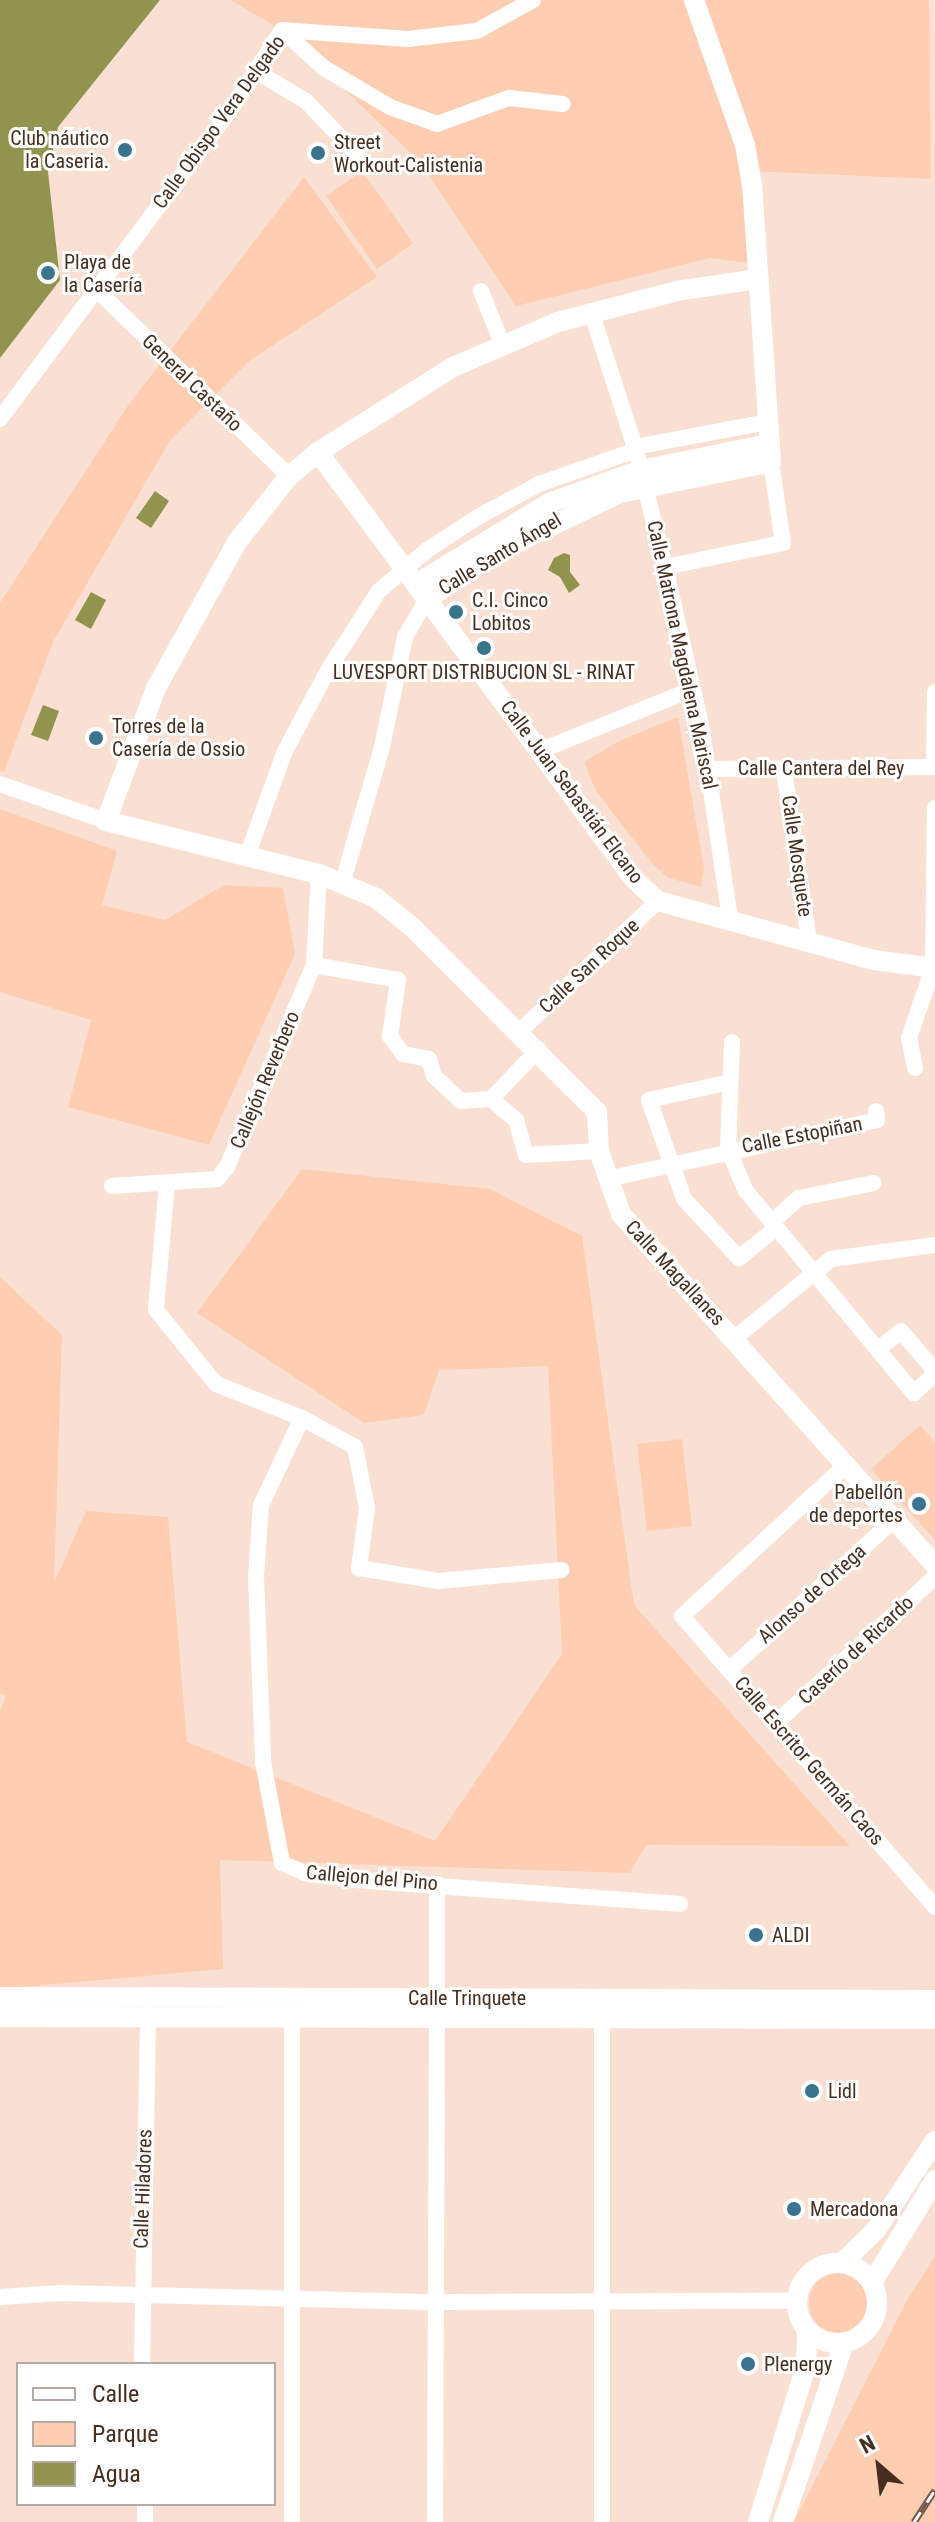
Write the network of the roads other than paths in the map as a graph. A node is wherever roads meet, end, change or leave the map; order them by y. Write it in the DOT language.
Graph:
graph roads {
  1 [pos="533,0"];
  2 [pos="694,0"];
  3 [pos="282,30"];
  4 [pos="257,72"];
  5 [pos="563,104"];
  6 [pos="367,165"];
  7 [pos="758,279"];
  8 [pos="96,289"];
  9 [pos="481,291"];
  10 [pos="591,311"];
  11 [pos="503,346"];
  12 [pos="0,419"];
  13 [pos="767,422"];
  14 [pos="318,452"];
  15 [pos="770,453"];
  16 [pos="639,463"];
  17 [pos="289,476"];
  18 [pos="404,567"];
  19 [pos="665,567"];
  20 [pos="422,592"];
  21 [pos="693,689"];
  22 [pos="935,692"];
  23 [pos="539,751"];
  24 [pos="934,768"];
  25 [pos="709,769"];
  26 [pos="784,770"];
  27 [pos="0,784"];
  28 [pos="935,808"];
  29 [pos="106,821"];
  30 [pos="247,856"];
  31 [pos="319,874"];
  32 [pos="342,884"];
  33 [pos="658,901"];
  34 [pos="730,919"];
  35 [pos="809,942"];
  36 [pos="314,965"];
  37 [pos="934,968"];
  38 [pos="520,1031"];
  39 [pos="732,1042"];
  40 [pos="539,1049"];
  41 [pos="915,1068"];
  42 [pos="730,1082"];
  43 [pos="491,1099"];
  44 [pos="876,1116"];
  45 [pos="728,1149"];
  46 [pos="599,1151"];
  47 [pos="672,1163"];
  48 [pos="607,1179"];
  49 [pos="167,1183"];
  50 [pos="874,1183"];
  51 [pos="112,1186"];
  52 [pos="774,1225"];
  53 [pos="935,1245"];
  54 [pos="811,1273"];
  55 [pos="735,1338"];
  56 [pos="878,1349"];
  57 [pos="935,1372"];
  58 [pos="302,1418"];
  59 [pos="847,1464"];
  60 [pos="895,1519"];
  61 [pos="935,1565"];
  62 [pos="562,1570"];
  63 [pos="935,1577"];
  64 [pos="730,1669"];
  65 [pos="776,1723"];
  66 [pos="437,1884"];
  67 [pos="680,1904"];
  68 [pos="935,1907"];
  69 [pos="0,1997"];
  70 [pos="935,2000"];
  71 [pos="437,2007"];
  72 [pos="148,2015"];
  73 [pos="292,2016"];
  74 [pos="602,2016"];
  75 [pos="0,2017"];
  76 [pos="935,2019"];
  77 [pos="935,2141"];
  78 [pos="935,2180"];
  79 [pos="842,2263"];
  80 [pos="872,2283"];
  81 [pos="140,2295"];
  82 [pos="0,2297"];
  83 [pos="294,2299"];
  84 [pos="797,2301"];
  85 [pos="437,2302"];
  86 [pos="603,2302"];
  87 [pos="807,2330"];
  88 [pos="844,2343"];
  89 [pos="142,2362"];
  90 [pos="292,2522"];
  91 [pos="435,2522"];
  92 [pos="602,2522"];
  93 [pos="758,2522"];
  94 [pos="783,2522"];
  1 -- 3 [label="street, Calle Obispo Vera Delgado"];
  2 -- 7 [label="street"];
  3 -- 4 [label="street, Calle Obispo Vera Delgado"];
  3 -- 5 [label="street"];
  4 -- 6 [label="street"];
  4 -- 8 [label="street, Calle Obispo Vera Delgado"];
  7 -- 10 [label="street"];
  7 -- 13 [label="street"];
  8 -- 12 [label="street, Calle Obispo Vera Delgado"];
  8 -- 17 [label="street, General Castaño"];
  9 -- 11 [label="street"];
  10 -- 11 [label="street"];
  10 -- 16 [label="street, Calle Matrona Magdalena Mariscal"];
  11 -- 14 [label="street"];
  13 -- 15 [label="street"];
  13 -- 16 [label="street"];
  14 -- 17 [label="street"];
  14 -- 18 [label="street, Calle Juan Sebastián Elcano"];
  15 -- 16 [label="street, Calle Santo Ángel"];
  15 -- 19 [label="street"];
  16 -- 18 [label="street, Calle Santo Ángel"];
  16 -- 19 [label="street, Calle Matrona Magdalena Mariscal"];
  16 -- 20 [label="street, Calle Santo Ángel"];
  17 -- 29 [label="street"];
  18 -- 20 [label="street, Calle Juan Sebastián Elcano"];
  18 -- 30 [label="street, Calle Santo Ángel"];
  19 -- 21 [label="street, Calle Matrona Magdalena Mariscal"];
  20 -- 23 [label="street, Calle Juan Sebastián Elcano"];
  20 -- 32 [label="street, Calle Santo Ángel"];
  21 -- 23 [label="street"];
  21 -- 25 [label="street, Calle Matrona Magdalena Mariscal"];
  22 -- 24 [label="street"];
  23 -- 33 [label="street, Calle Juan Sebastián Elcano"];
  24 -- 26 [label="street, Calle Cantera del Rey"];
  25 -- 26 [label="street, Calle Cantera del Rey"];
  25 -- 34 [label="street, Calle Matrona Magdalena Mariscal"];
  26 -- 35 [label="street, Calle Mosquete"];
  27 -- 29 [label="street"];
  28 -- 37 [label="street"];
  29 -- 30 [label="street"];
  30 -- 31 [label="street, Calle Magallanes"];
  31 -- 32 [label="street, Calle Magallanes"];
  31 -- 36 [label="street, Callejón Reverbero"];
  32 -- 38 [label="street, Calle Magallanes"];
  33 -- 34 [label="street, Calle Juan Sebastián Elcano"];
  33 -- 38 [label="street, Calle San Roque"];
  34 -- 35 [label="street, Calle Juan Sebastián Elcano"];
  35 -- 37 [label="street, Calle Juan Sebastián Elcano"];
  36 -- 43 [label="street"];
  36 -- 49 [label="street, Callejón Reverbero"];
  37 -- 41 [label="street"];
  38 -- 40 [label="street, Calle Magallanes"];
  39 -- 42 [label="street"];
  40 -- 43 [label="street"];
  40 -- 46 [label="street, Calle Magallanes"];
  42 -- 45 [label="street"];
  42 -- 47 [label="street"];
  43 -- 46 [label="street"];
  44 -- 45 [label="street, Calle Estopiñan"];
  45 -- 47 [label="street, Calle Estopiñan"];
  45 -- 52 [label="street"];
  46 -- 48 [label="street, Calle Magallanes"];
  47 -- 48 [label="street, Calle Estopiñan"];
  47 -- 52 [label="street"];
  48 -- 55 [label="street, Calle Magallanes"];
  49 -- 51 [label="street, Callejón Reverbero"];
  49 -- 58 [label="street"];
  50 -- 52 [label="street"];
  52 -- 54 [label="street"];
  53 -- 54 [label="street"];
  54 -- 55 [label="street"];
  54 -- 56 [label="street"];
  55 -- 59 [label="street, Calle Magallanes"];
  56 -- 57 [label="street"];
  56 -- 57 [label="street"];
  58 -- 62 [label="street"];
  58 -- 66 [label="street, Callejon del Pino"];
  59 -- 60 [label="street, Calle Magallanes"];
  59 -- 64 [label="street, Calle Escritor Germán Caos"];
  60 -- 61 [label="street, Calle Magallanes"];
  60 -- 64 [label="street, Alonso de Ortega"];
  63 -- 65 [label="street, Caserío de Ricardo"];
  64 -- 65 [label="street, Calle Escritor Germán Caos"];
  65 -- 68 [label="street, Calle Escritor Germán Caos"];
  66 -- 67 [label="street, Callejon del Pino"];
  66 -- 71 [label="street"];
  69 -- 71 [label="street, Calle Trinquete"];
  70 -- 71 [label="street, Calle Trinquete"];
  71 -- 73 [label="street, Calle Trinquete"];
  71 -- 74 [label="street, Calle Trinquete"];
  71 -- 85 [label="street"];
  72 -- 73 [label="street, Calle Trinquete"];
  72 -- 75 [label="street, Calle Trinquete"];
  72 -- 81 [label="street, Calle Hiladores"];
  73 -- 83 [label="street"];
  74 -- 76 [label="street, Calle Trinquete"];
  74 -- 86 [label="street"];
  77 -- 79 [label="street"];
  78 -- 80 [label="street"];
  79 -- 80 [label="street"];
  79 -- 84 [label="street"];
  80 -- 88 [label="street"];
  81 -- 82 [label="street"];
  81 -- 83 [label="street"];
  81 -- 89 [label="street, Calle Hiladores"];
  83 -- 85 [label="street"];
  83 -- 90 [label="street"];
  84 -- 86 [label="street"];
  84 -- 87 [label="street"];
  85 -- 86 [label="street"];
  85 -- 91 [label="street"];
  86 -- 92 [label="street"];
  87 -- 88 [label="street"];
  87 -- 93 [label="street"];
  88 -- 94 [label="street"];
}
